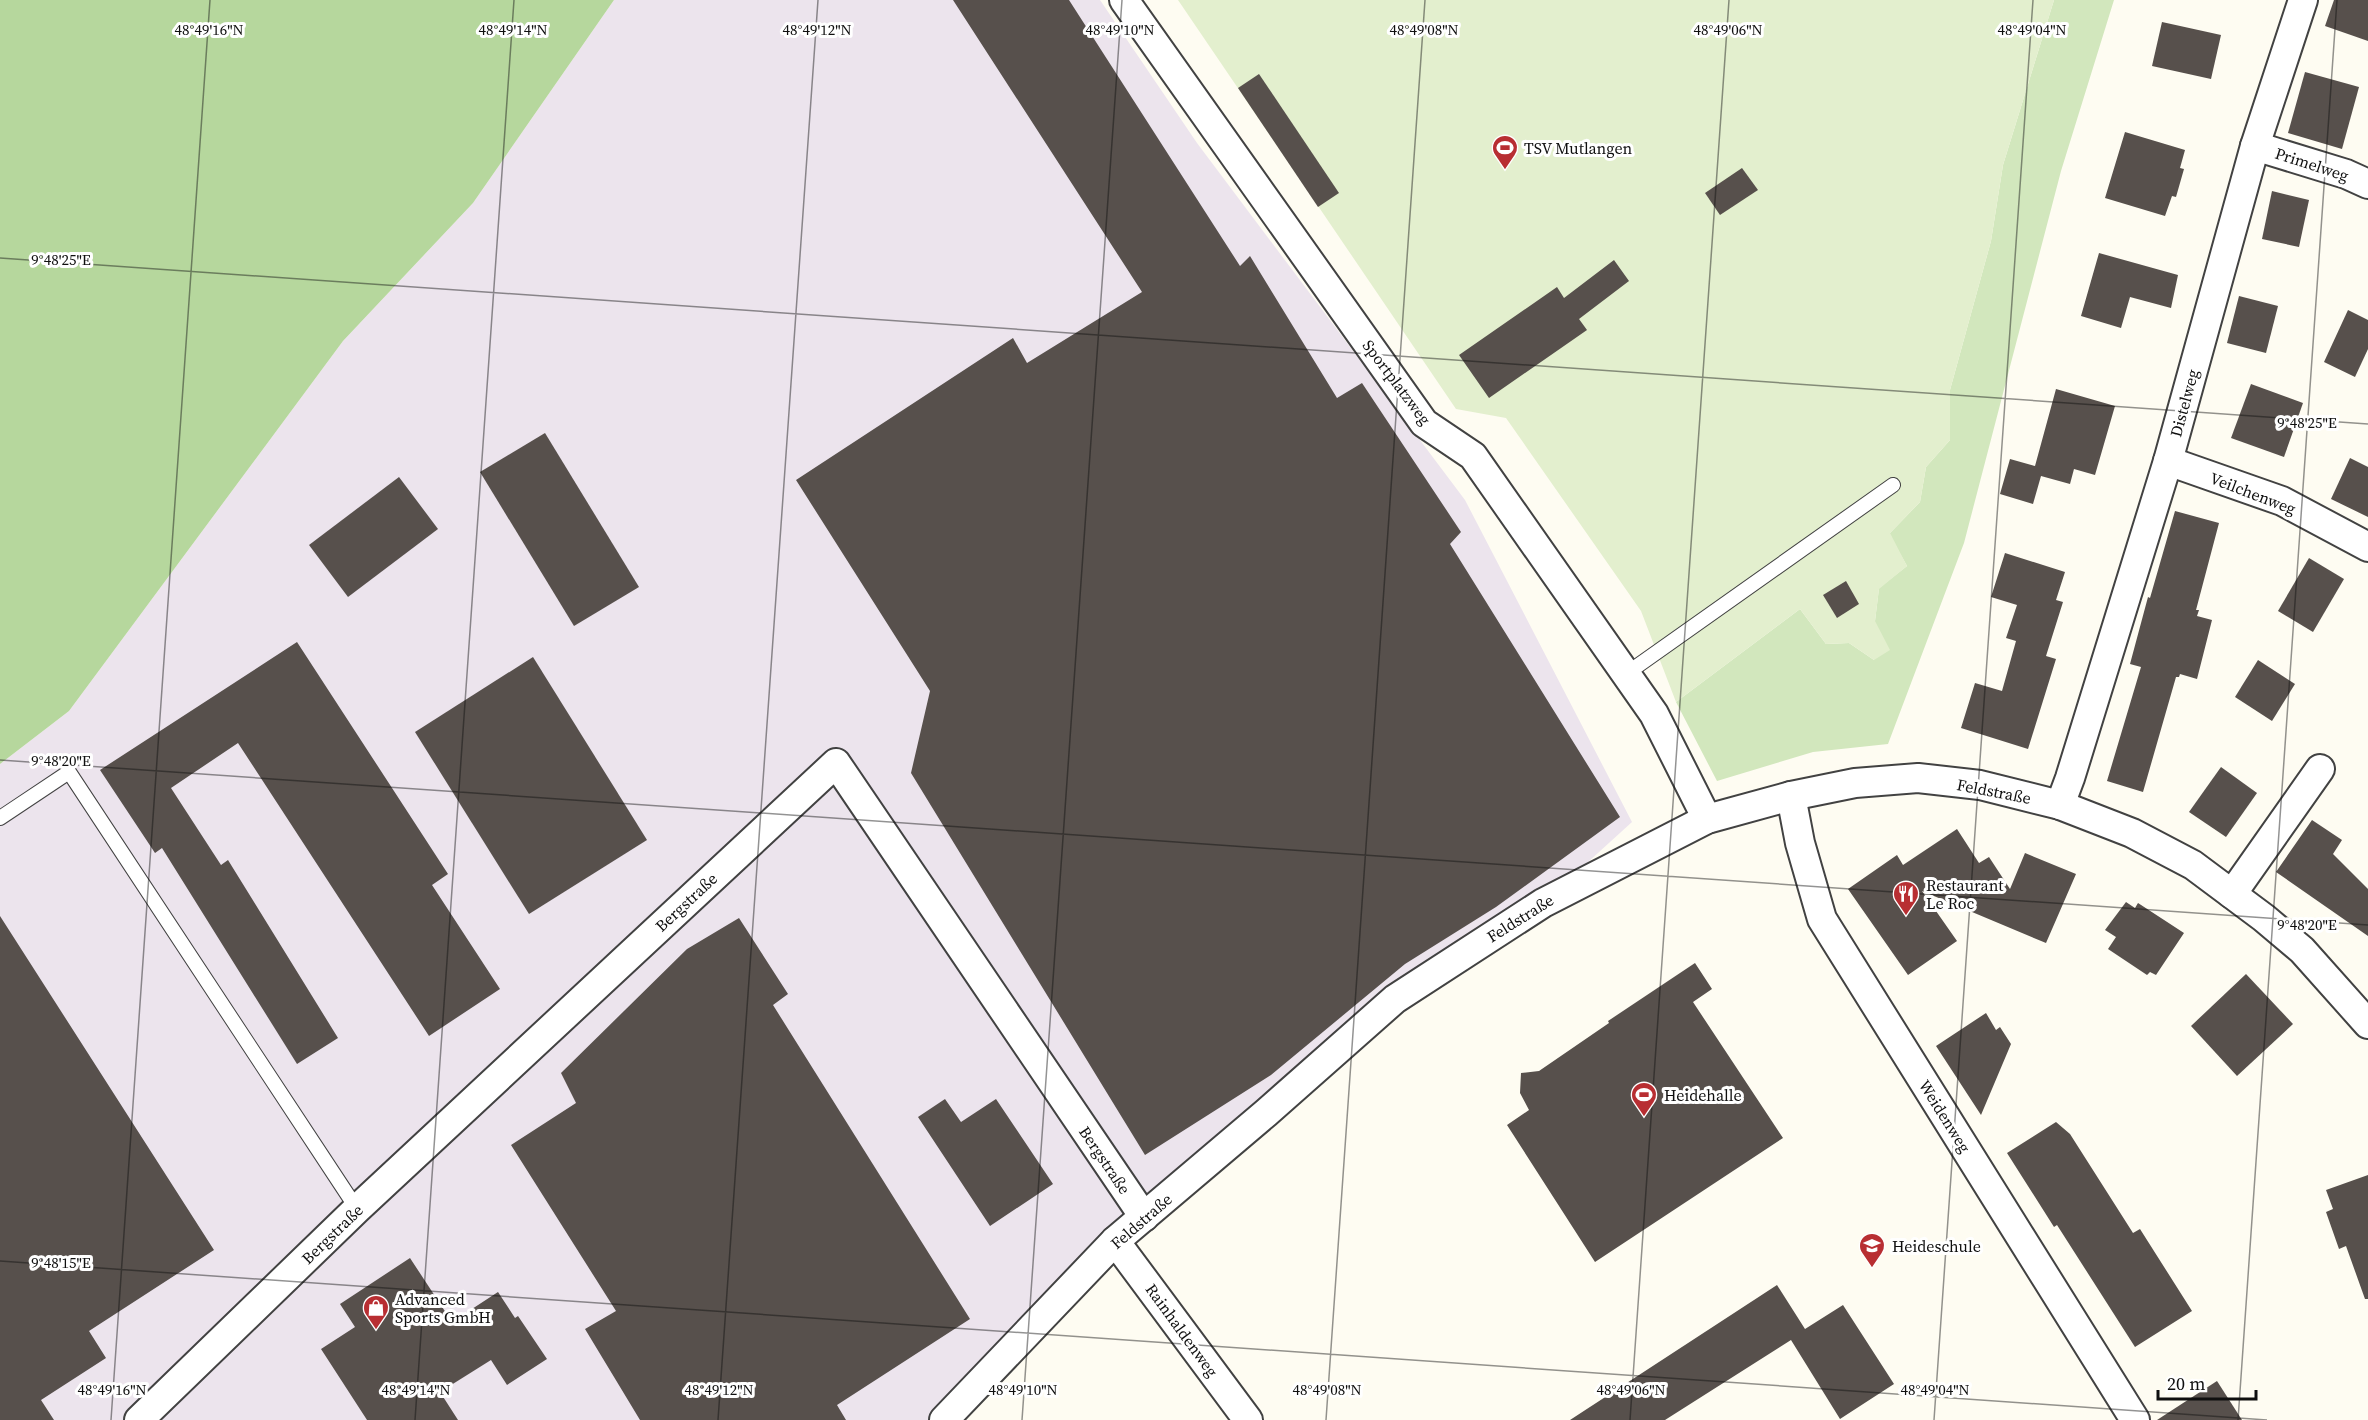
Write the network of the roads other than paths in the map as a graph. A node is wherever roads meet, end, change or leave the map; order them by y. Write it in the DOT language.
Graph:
graph roads {
  1 [pos="1124,0"];
  2 [pos="2303,0"];
  3 [pos="2255,146"];
  4 [pos="2368,184"];
  5 [pos="2168,461"];
  6 [pos="1893,485"];
  7 [pos="2368,547"];
  8 [pos="1626,674"];
  9 [pos="2320,769"];
  10 [pos="1791,796"];
  11 [pos="2060,805"];
  12 [pos="0,818"];
  13 [pos="1707,819"];
  14 [pos="2232,894"];
  15 [pos="2368,1024"];
  16 [pos="357,1209"];
  17 [pos="1144,1217"];
  18 [pos="1115,1241"];
  19 [pos="139,1420"];
  20 [pos="944,1420"];
  21 [pos="1248,1420"];
  22 [pos="2135,1420"];
  1 -- 8 [label="street, Sportplatzweg"];
  2 -- 3 [label="street, Distelweg"];
  3 -- 4 [label="street, Primelweg"];
  3 -- 5 [label="street, Distelweg"];
  5 -- 7 [label="street, Veilchenweg"];
  5 -- 11 [label="street, Distelweg"];
  6 -- 8 [label="lane"];
  8 -- 13 [label="street, Sportplatzweg"];
  9 -- 14 [label="street"];
  10 -- 11 [label="street, Feldstraße"];
  10 -- 13 [label="street, Feldstraße"];
  10 -- 22 [label="street, Weidenweg"];
  11 -- 14 [label="street, Feldstraße"];
  12 -- 16 [label="lane"];
  13 -- 17 [label="street, Feldstraße"];
  14 -- 15 [label="street, Feldstraße"];
  16 -- 17 [label="street, Bergstraße"];
  16 -- 19 [label="street, Bergstraße"];
  17 -- 18 [label="street, Feldstraße"];
  18 -- 20 [label="street, Feldstraße"];
  18 -- 21 [label="street, Rainhaldenweg"];
}
